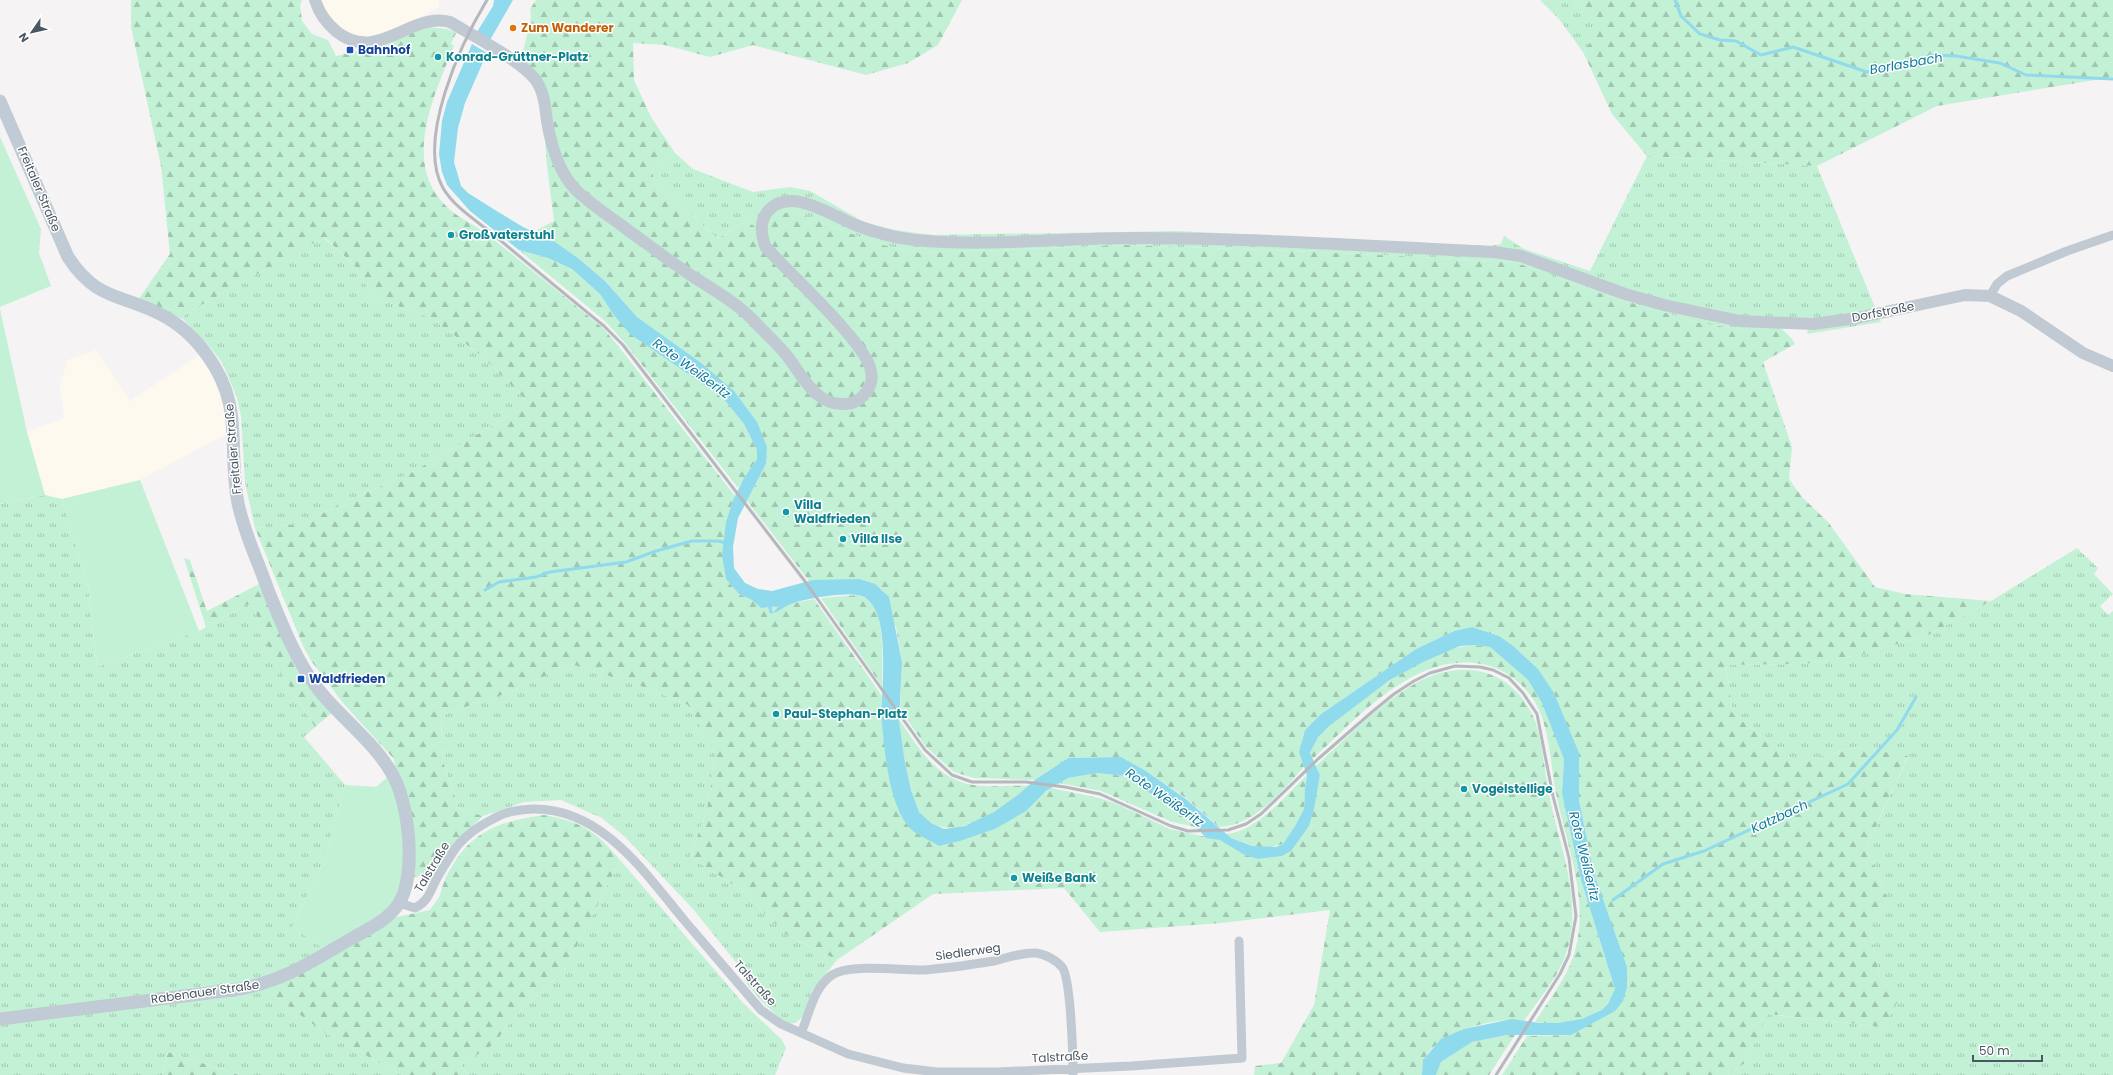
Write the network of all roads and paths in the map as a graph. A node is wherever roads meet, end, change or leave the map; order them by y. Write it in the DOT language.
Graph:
graph roads {
  1 [pos="315,0"];
  2 [pos="0,101"];
  3 [pos="2113,235"];
  4 [pos="1990,296"];
  5 [pos="2113,366"];
  6 [pos="402,798"];
  7 [pos="399,903"];
  8 [pos="1239,941"];
  9 [pos="0,1020"];
  10 [pos="801,1033"];
  11 [pos="1073,1071"];
  12 [pos="968,1073"];
  1 -- 4 [label="street, Dorfstraße"];
  2 -- 6 [label="main road, Freitaler Straße"];
  3 -- 4 [label="street"];
  4 -- 5 [label="street, Dorfstraße"];
  6 -- 7 [label="main road, Rabenauer Straße"];
  7 -- 9 [label="main road, Rabenauer Straße"];
  7 -- 10 [label="street, Talstraße"];
  8 -- 11 [label="street, Talstraße"];
  10 -- 11 [label="street, Siedlerweg"];
  10 -- 12 [label="street, Talstraße"];
  11 -- 12 [label="street, Talstraße"];
}
